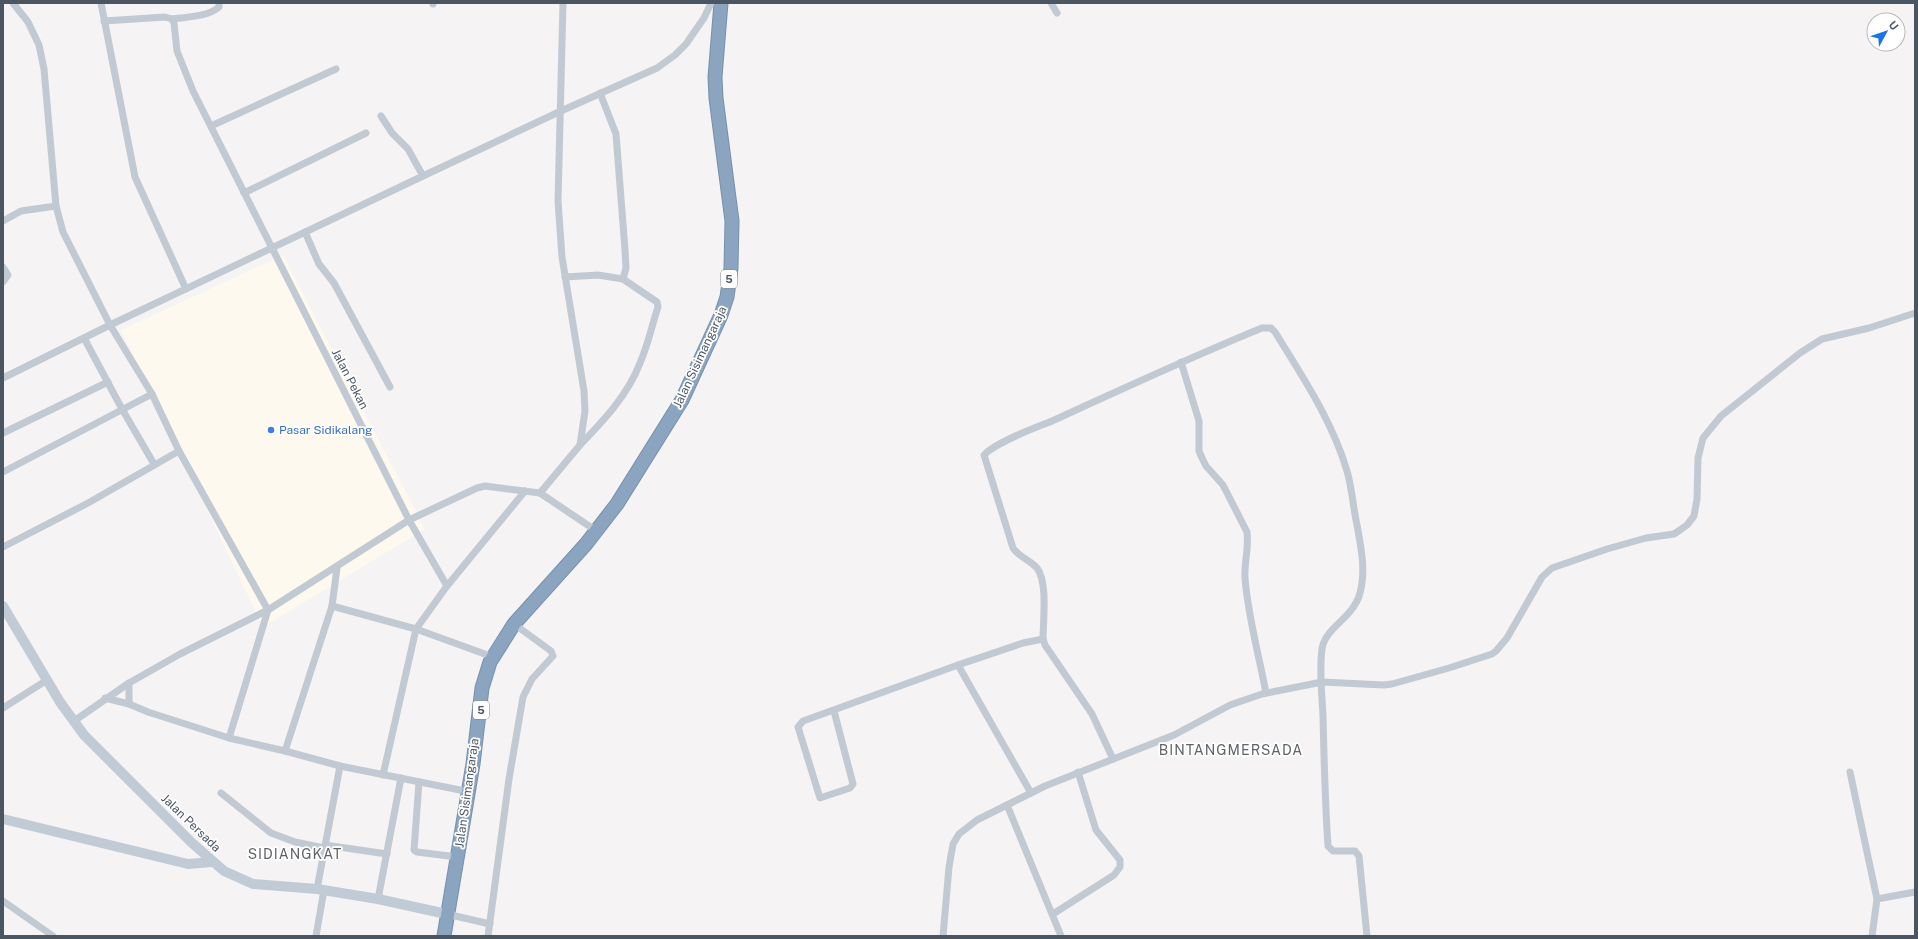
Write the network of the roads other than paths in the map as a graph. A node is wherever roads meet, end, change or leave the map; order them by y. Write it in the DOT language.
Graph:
graph roads {
  1 [pos="13,3"];
  2 [pos="101,3"];
  3 [pos="219,3"];
  4 [pos="563,3"];
  5 [pos="711,3"];
  6 [pos="721,3"];
  7 [pos="1051,3"];
  8 [pos="1057,13"];
  9 [pos="172,19"];
  10 [pos="104,21"];
  11 [pos="336,69"];
  12 [pos="600,94"];
  13 [pos="561,111"];
  14 [pos="382,116"];
  15 [pos="211,126"];
  16 [pos="366,133"];
  17 [pos="423,176"];
  18 [pos="244,193"];
  19 [pos="56,206"];
  20 [pos="3,220"];
  21 [pos="305,232"];
  22 [pos="272,248"];
  23 [pos="3,267"];
  24 [pos="566,277"];
  25 [pos="623,279"];
  26 [pos="3,282"];
  27 [pos="186,289"];
  28 [pos="1915,313"];
  29 [pos="110,325"];
  30 [pos="84,338"];
  31 [pos="1181,362"];
  32 [pos="3,378"];
  33 [pos="108,382"];
  34 [pos="390,387"];
  35 [pos="152,394"];
  36 [pos="122,409"];
  37 [pos="3,433"];
  38 [pos="580,445"];
  39 [pos="179,451"];
  40 [pos="154,464"];
  41 [pos="3,472"];
  42 [pos="525,491"];
  43 [pos="540,493"];
  44 [pos="410,520"];
  45 [pos="599,529"];
  46 [pos="3,547"];
  47 [pos="337,568"];
  48 [pos="447,586"];
  49 [pos="3,606"];
  50 [pos="332,606"];
  51 [pos="268,610"];
  52 [pos="515,625"];
  53 [pos="416,629"];
  54 [pos="1043,640"];
  55 [pos="493,657"];
  56 [pos="958,665"];
  57 [pos="47,680"];
  58 [pos="1322,682"];
  59 [pos="129,683"];
  60 [pos="1266,693"];
  61 [pos="105,698"];
  62 [pos="129,704"];
  63 [pos="3,708"];
  64 [pos="834,711"];
  65 [pos="74,721"];
  66 [pos="229,738"];
  67 [pos="285,751"];
  68 [pos="1113,759"];
  69 [pos="340,766"];
  70 [pos="1078,772"];
  71 [pos="1850,772"];
  72 [pos="383,775"];
  73 [pos="401,778"];
  74 [pos="419,782"];
  75 [pos="470,792"];
  76 [pos="220,793"];
  77 [pos="1032,793"];
  78 [pos="1007,805"];
  79 [pos="3,819"];
  80 [pos="191,842"];
  81 [pos="324,846"];
  82 [pos="387,854"];
  83 [pos="457,857"];
  84 [pos="212,862"];
  85 [pos="188,864"];
  86 [pos="320,889"];
  87 [pos="1915,892"];
  88 [pos="378,899"];
  89 [pos="1877,899"];
  90 [pos="3,901"];
  91 [pos="1052,914"];
  92 [pos="450,915"];
  93 [pos="490,924"];
  94 [pos="53,936"];
  95 [pos="316,936"];
  96 [pos="444,936"];
  97 [pos="448,936"];
  98 [pos="488,936"];
  99 [pos="943,936"];
  100 [pos="1061,936"];
  101 [pos="1366,936"];
  102 [pos="1872,936"];
  1 -- 19 [label="street"];
  2 -- 10 [label="street"];
  3 -- 9 [label="street"];
  4 -- 13 [label="street"];
  5 -- 12 [label="street"];
  6 -- 45 [label="highway, Jalan Sisimangaraja / 5"];
  7 -- 8 [label="street"];
  9 -- 10 [label="street"];
  9 -- 15 [label="street, Jalan Pekan"];
  10 -- 27 [label="street"];
  11 -- 15 [label="street"];
  12 -- 13 [label="street"];
  12 -- 25 [label="street"];
  13 -- 17 [label="street"];
  13 -- 24 [label="street"];
  14 -- 17 [label="street"];
  15 -- 18 [label="street, Jalan Pekan"];
  16 -- 18 [label="street"];
  17 -- 21 [label="street"];
  18 -- 22 [label="street, Jalan Pekan"];
  19 -- 20 [label="street"];
  19 -- 29 [label="street"];
  21 -- 22 [label="street"];
  21 -- 34 [label="street"];
  22 -- 27 [label="street"];
  22 -- 44 [label="street, Jalan Pekan"];
  23 -- 26 [label="street"];
  24 -- 25 [label="street"];
  24 -- 38 [label="street"];
  25 -- 38 [label="street"];
  27 -- 29 [label="street"];
  28 -- 58 [label="street"];
  29 -- 30 [label="street"];
  29 -- 35 [label="street"];
  30 -- 32 [label="street"];
  30 -- 33 [label="street"];
  31 -- 54 [label="street"];
  31 -- 58 [label="street"];
  31 -- 60 [label="street"];
  33 -- 36 [label="street"];
  33 -- 37 [label="street"];
  35 -- 36 [label="street"];
  35 -- 39 [label="street"];
  36 -- 40 [label="street"];
  36 -- 41 [label="street"];
  38 -- 43 [label="street"];
  39 -- 40 [label="street"];
  39 -- 51 [label="street"];
  40 -- 46 [label="street"];
  42 -- 43 [label="street"];
  42 -- 44 [label="street"];
  42 -- 48 [label="street"];
  43 -- 45 [label="street"];
  44 -- 47 [label="street"];
  44 -- 48 [label="street, Jalan Pekan"];
  45 -- 52 [label="highway, Jalan Sisimangaraja / 5"];
  47 -- 50 [label="street"];
  47 -- 51 [label="street"];
  48 -- 53 [label="street"];
  49 -- 57 [label="street, Jalan Persada"];
  50 -- 53 [label="street"];
  50 -- 67 [label="street"];
  51 -- 59 [label="street"];
  51 -- 66 [label="street"];
  52 -- 55 [label="highway, Jalan Sisimangaraja / 5"];
  52 -- 75 [label="highway, Jalan Sisimangaraja / 5"];
  52 -- 93 [label="street"];
  53 -- 55 [label="street"];
  53 -- 72 [label="street"];
  54 -- 56 [label="street"];
  54 -- 68 [label="street"];
  55 -- 75 [label="highway, Jalan Sisimangaraja / 5"];
  56 -- 64 [label="street"];
  56 -- 77 [label="street"];
  57 -- 63 [label="street"];
  57 -- 65 [label="street, Jalan Persada"];
  58 -- 60 [label="street"];
  58 -- 101 [label="street"];
  59 -- 61 [label="street"];
  59 -- 62 [label="street"];
  60 -- 68 [label="street"];
  61 -- 62 [label="street"];
  61 -- 65 [label="street"];
  62 -- 66 [label="street"];
  64 -- 64 [label="street"];
  65 -- 80 [label="street, Jalan Persada"];
  66 -- 67 [label="street"];
  67 -- 69 [label="street"];
  68 -- 70 [label="street"];
  69 -- 72 [label="street"];
  69 -- 81 [label="street"];
  70 -- 77 [label="street"];
  70 -- 91 [label="street"];
  71 -- 89 [label="street"];
  72 -- 73 [label="street"];
  73 -- 74 [label="street"];
  73 -- 82 [label="street"];
  74 -- 75 [label="street"];
  74 -- 83 [label="street"];
  75 -- 83 [label="highway, Jalan Sisimangaraja / 5"];
  75 -- 92 [label="highway, Jalan Sisimangaraja / 5"];
  76 -- 81 [label="street"];
  77 -- 78 [label="street"];
  78 -- 91 [label="street"];
  78 -- 99 [label="street"];
  79 -- 85 [label="street"];
  80 -- 84 [label="street, Jalan Persada"];
  80 -- 85 [label="street"];
  81 -- 82 [label="street"];
  81 -- 86 [label="street"];
  82 -- 88 [label="street"];
  83 -- 92 [label="highway, Jalan Sisimangaraja / 5"];
  84 -- 85 [label="street"];
  84 -- 86 [label="street, Jalan Persada"];
  86 -- 88 [label="street, Jalan Persada"];
  86 -- 95 [label="street"];
  87 -- 89 [label="street"];
  88 -- 92 [label="street, Jalan Persada"];
  89 -- 102 [label="street"];
  90 -- 94 [label="street"];
  91 -- 100 [label="street"];
  92 -- 93 [label="street"];
  92 -- 96 [label="highway, Jalan Sisimangaraja / 5"];
  92 -- 97 [label="highway, Jalan Sisimangaraja / 5"];
  93 -- 98 [label="street"];
}
